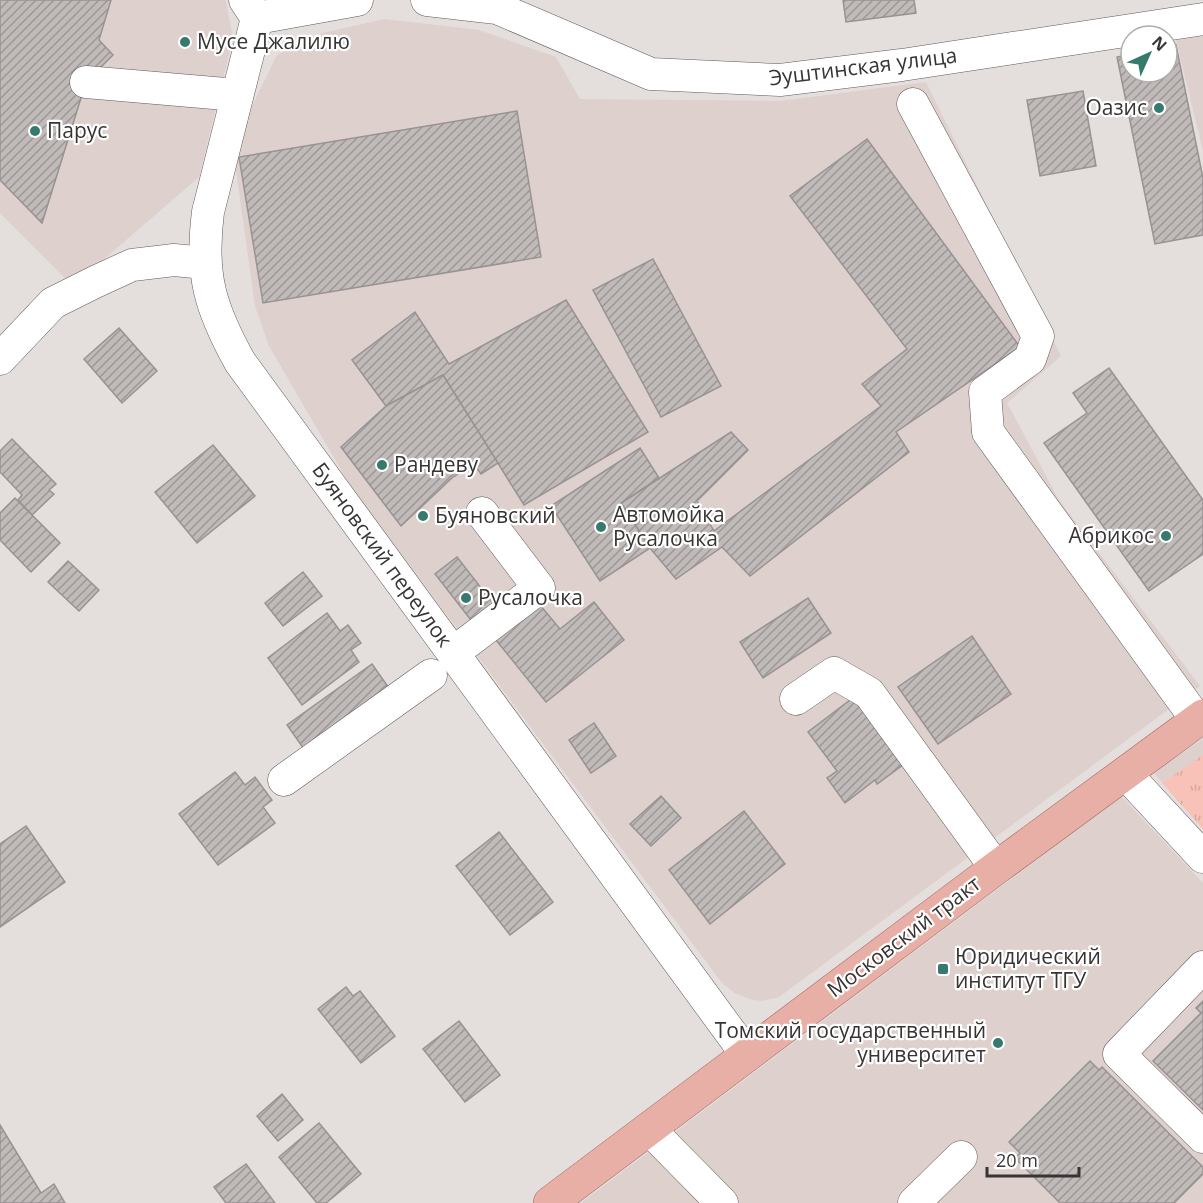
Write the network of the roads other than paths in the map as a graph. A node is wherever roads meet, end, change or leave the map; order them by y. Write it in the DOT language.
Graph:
graph roads {
  1 [pos="357,0"];
  2 [pos="427,0"];
  3 [pos="251,9"];
  4 [pos="1203,19"];
  5 [pos="86,82"];
  6 [pos="237,95"];
  7 [pos="914,104"];
  8 [pos="205,263"];
  9 [pos="0,359"];
  10 [pos="482,513"];
  11 [pos="453,653"];
  12 [pos="431,675"];
  13 [pos="796,699"];
  14 [pos="1200,718"];
  15 [pos="1125,773"];
  16 [pos="284,780"];
  17 [pos="1203,857"];
  18 [pos="996,868"];
  19 [pos="1203,967"];
  20 [pos="747,1055"];
  21 [pos="649,1129"];
  22 [pos="1203,1137"];
  23 [pos="961,1157"];
  24 [pos="550,1203"];
  25 [pos="722,1203"];
  26 [pos="914,1203"];
  1 -- 3 [label="street"];
  2 -- 4 [label="street, Эуштинская улица"];
  3 -- 6 [label="street, Буяновский переулок"];
  5 -- 6 [label="street"];
  6 -- 8 [label="street, Буяновский переулок"];
  7 -- 14 [label="street"];
  8 -- 9 [label="street"];
  8 -- 11 [label="street, Буяновский переулок"];
  10 -- 11 [label="street"];
  11 -- 20 [label="street, Буяновский переулок"];
  12 -- 16 [label="street"];
  13 -- 18 [label="street"];
  14 -- 15 [label="main road, Московский тракт"];
  15 -- 17 [label="street"];
  15 -- 18 [label="main road, Московский тракт"];
  18 -- 20 [label="main road, Московский тракт"];
  19 -- 22 [label="street"];
  20 -- 21 [label="main road, Московский тракт"];
  21 -- 24 [label="main road, Московский тракт"];
  21 -- 25 [label="street"];
  23 -- 26 [label="street"];
}
